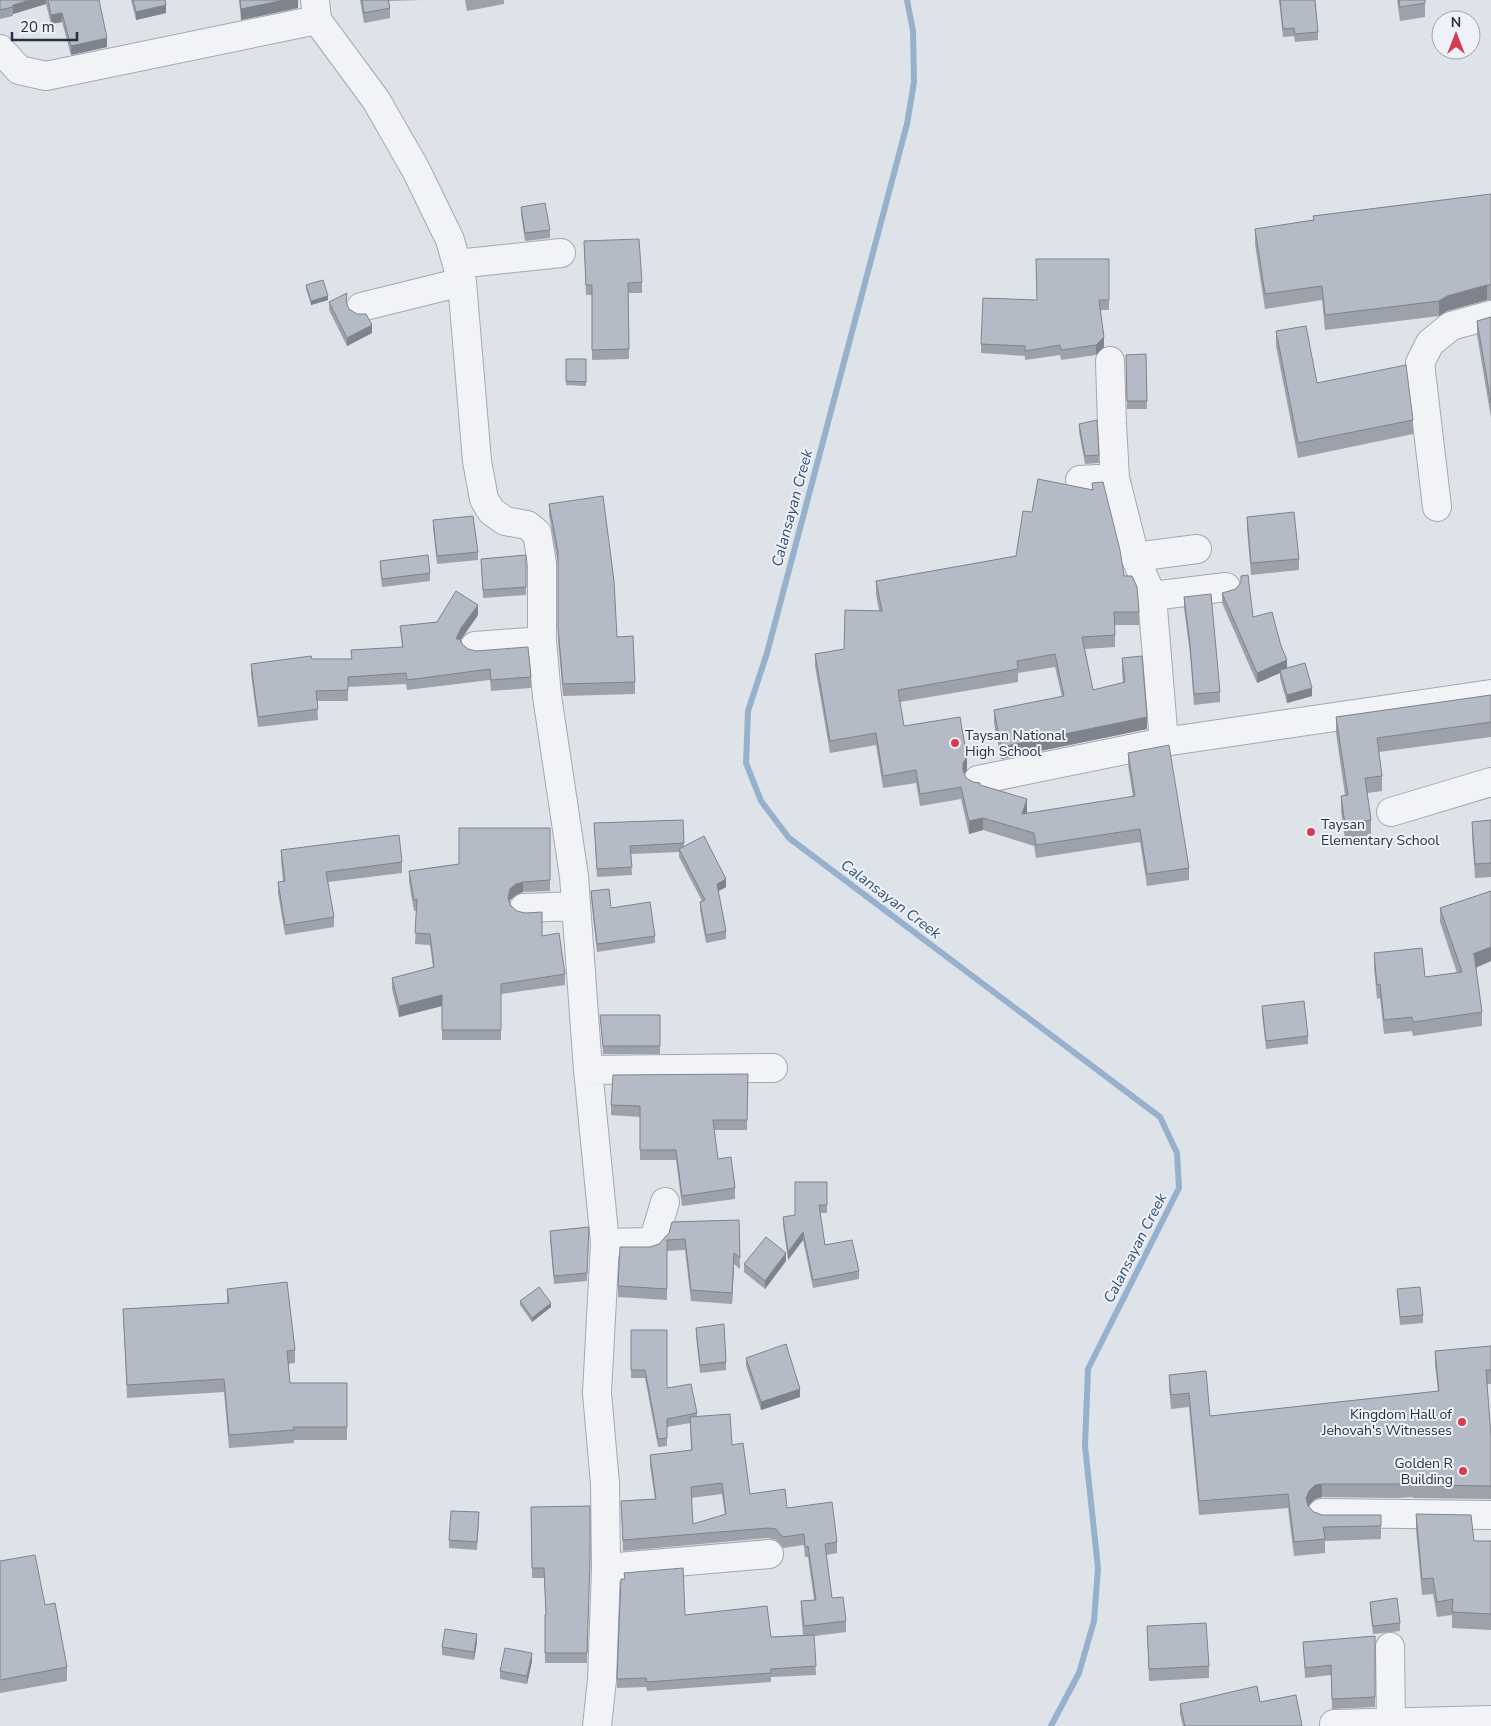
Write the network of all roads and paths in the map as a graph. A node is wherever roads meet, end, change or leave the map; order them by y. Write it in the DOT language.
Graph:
graph roads {
  1 [pos="316,10"];
  2 [pos="0,49"];
  3 [pos="561,253"];
  4 [pos="459,273"];
  5 [pos="361,307"];
  6 [pos="1491,315"];
  7 [pos="1110,361"];
  8 [pos="1115,478"];
  9 [pos="1080,480"];
  10 [pos="1437,507"];
  11 [pos="1197,549"];
  12 [pos="1135,557"];
  13 [pos="1226,587"];
  14 [pos="1152,596"];
  15 [pos="542,641"];
  16 [pos="476,646"];
  17 [pos="1491,694"];
  18 [pos="1164,742"];
  19 [pos="978,780"];
  20 [pos="1491,782"];
  21 [pos="1392,812"];
  22 [pos="576,906"];
  23 [pos="524,908"];
  24 [pos="773,1068"];
  25 [pos="588,1070"];
  26 [pos="665,1202"];
  27 [pos="605,1244"];
  28 [pos="1322,1514"];
  29 [pos="1491,1514"];
  30 [pos="770,1554"];
  31 [pos="606,1568"];
  32 [pos="1390,1646"];
  33 [pos="1491,1720"];
  34 [pos="1334,1724"];
  35 [pos="1391,1724"];
  36 [pos="597,1726"];
  1 -- 2 [label="street"];
  1 -- 4 [label="street"];
  3 -- 4 [label="street"];
  4 -- 5 [label="street"];
  4 -- 15 [label="street"];
  6 -- 10 [label="street"];
  7 -- 8 [label="street"];
  8 -- 9 [label="street"];
  8 -- 12 [label="street"];
  11 -- 12 [label="street"];
  12 -- 14 [label="street"];
  13 -- 14 [label="street"];
  14 -- 18 [label="street"];
  15 -- 16 [label="street"];
  15 -- 22 [label="street"];
  17 -- 18 [label="street"];
  18 -- 19 [label="street"];
  20 -- 21 [label="street"];
  22 -- 23 [label="street"];
  22 -- 25 [label="street"];
  24 -- 25 [label="street"];
  25 -- 27 [label="street"];
  26 -- 27 [label="street"];
  27 -- 31 [label="street"];
  28 -- 29 [label="street"];
  30 -- 31 [label="street"];
  31 -- 36 [label="street"];
  32 -- 35 [label="street"];
  33 -- 35 [label="street"];
  34 -- 35 [label="street"];
}
